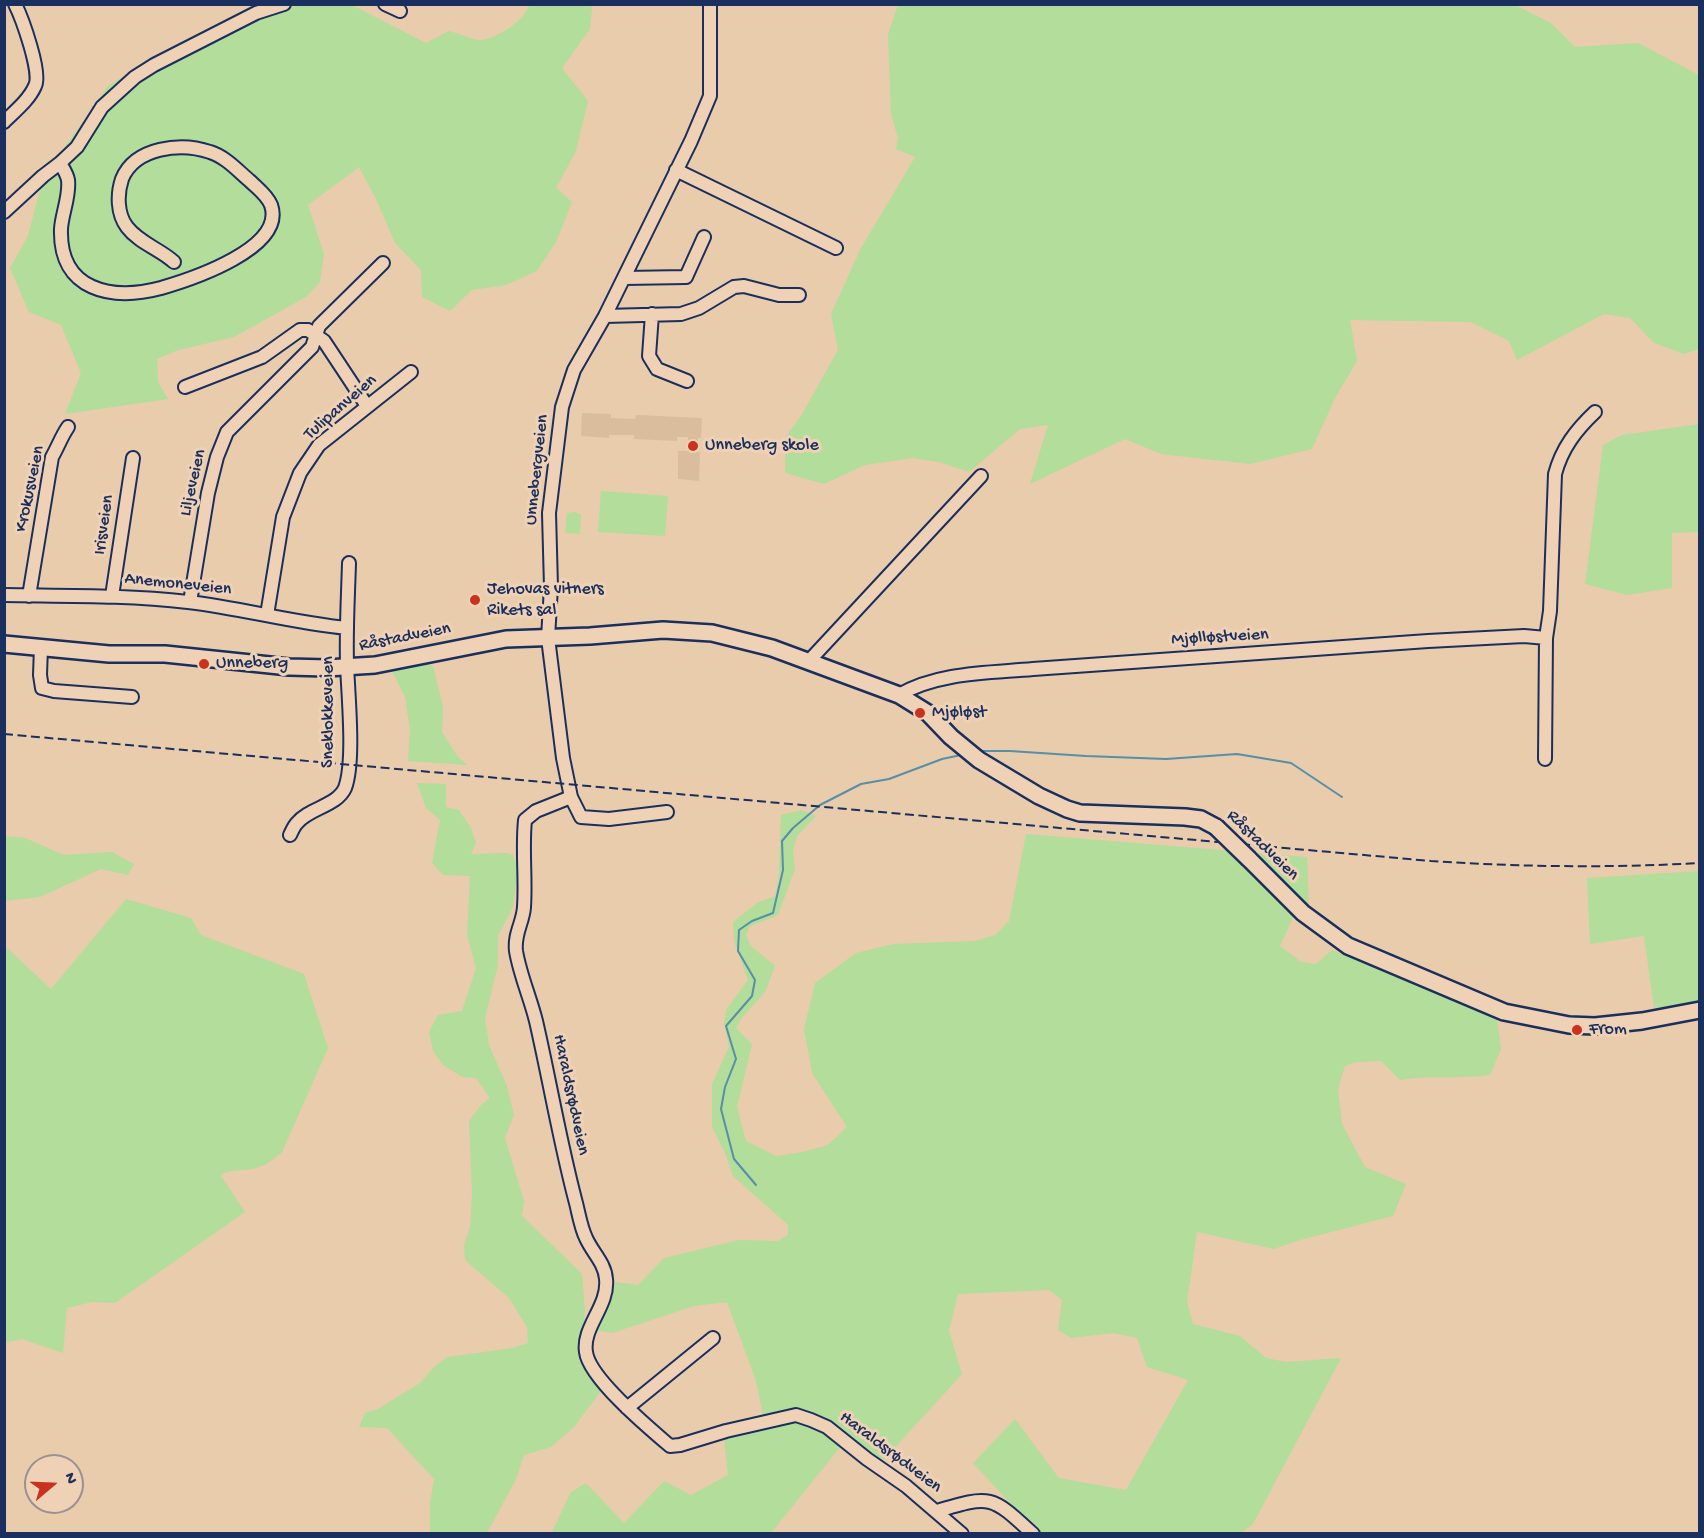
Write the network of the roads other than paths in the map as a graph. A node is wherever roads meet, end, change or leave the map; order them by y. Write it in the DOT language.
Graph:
graph roads {
  1 [pos="15,4"];
  2 [pos="284,4"];
  3 [pos="385,4"];
  4 [pos="710,4"];
  5 [pos="400,11"];
  6 [pos="4,122"];
  7 [pos="60,163"];
  8 [pos="676,170"];
  9 [pos="4,212"];
  10 [pos="704,237"];
  11 [pos="836,248"];
  12 [pos="174,262"];
  13 [pos="383,263"];
  14 [pos="624,278"];
  15 [pos="799,295"];
  16 [pos="652,314"];
  17 [pos="605,316"];
  18 [pos="315,336"];
  19 [pos="411,372"];
  20 [pos="687,381"];
  21 [pos="185,387"];
  22 [pos="367,406"];
  23 [pos="1595,412"];
  24 [pos="68,428"];
  25 [pos="133,458"];
  26 [pos="981,476"];
  27 [pos="349,563"];
  28 [pos="4,595"];
  29 [pos="29,596"];
  30 [pos="112,597"];
  31 [pos="190,602"];
  32 [pos="267,615"];
  33 [pos="347,628"];
  34 [pos="548,638"];
  35 [pos="1546,638"];
  36 [pos="4,644"];
  37 [pos="41,647"];
  38 [pos="808,662"];
  39 [pos="347,668"];
  40 [pos="899,695"];
  41 [pos="132,697"];
  42 [pos="1545,759"];
  43 [pos="571,797"];
  44 [pos="667,812"];
  45 [pos="290,835"];
  46 [pos="1700,1010"];
  47 [pos="713,1338"];
  48 [pos="627,1408"];
  49 [pos="937,1511"];
  50 [pos="962,1533"];
  51 [pos="1033,1533"];
  1 -- 6 [label="street"];
  2 -- 7 [label="street"];
  3 -- 5 [label="street"];
  4 -- 8 [label="street, Unnebergveien"];
  7 -- 9 [label="street"];
  7 -- 12 [label="street"];
  8 -- 11 [label="street"];
  8 -- 14 [label="street, Unnebergveien"];
  10 -- 14 [label="street"];
  13 -- 18 [label="street, Liljeveien"];
  14 -- 17 [label="street, Unnebergveien"];
  15 -- 16 [label="street"];
  16 -- 17 [label="street"];
  16 -- 20 [label="street"];
  17 -- 34 [label="street, Unnebergveien"];
  18 -- 21 [label="street"];
  18 -- 22 [label="street"];
  18 -- 31 [label="street, Liljeveien"];
  19 -- 22 [label="street, Tulipanveien"];
  22 -- 32 [label="street, Tulipanveien"];
  23 -- 35 [label="street"];
  24 -- 29 [label="street, Krokusveien"];
  25 -- 30 [label="street, Irisveien"];
  26 -- 38 [label="street"];
  27 -- 33 [label="street, Sneklokkeveien"];
  28 -- 29 [label="street, Anemoneveien"];
  29 -- 30 [label="street, Anemoneveien"];
  30 -- 31 [label="street, Anemoneveien"];
  31 -- 32 [label="street, Anemoneveien"];
  32 -- 33 [label="street, Anemoneveien"];
  33 -- 39 [label="street, Sneklokkeveien"];
  34 -- 38 [label="main road, Råstadveien"];
  34 -- 39 [label="main road, Råstadveien"];
  34 -- 43 [label="street"];
  35 -- 40 [label="street, Mjølløstveien"];
  35 -- 42 [label="street"];
  36 -- 37 [label="main road, Råstadveien"];
  37 -- 39 [label="main road, Råstadveien"];
  37 -- 41 [label="street"];
  38 -- 40 [label="main road, Råstadveien"];
  39 -- 45 [label="street, Sneklokkeveien"];
  40 -- 46 [label="main road, Råstadveien, bridge"];
  43 -- 44 [label="street"];
  43 -- 48 [label="street, Haraldsrødveien"];
  47 -- 48 [label="street"];
  48 -- 49 [label="street, Haraldsrødveien"];
  49 -- 50 [label="street, Haraldsrødveien"];
  49 -- 51 [label="street"];
}
